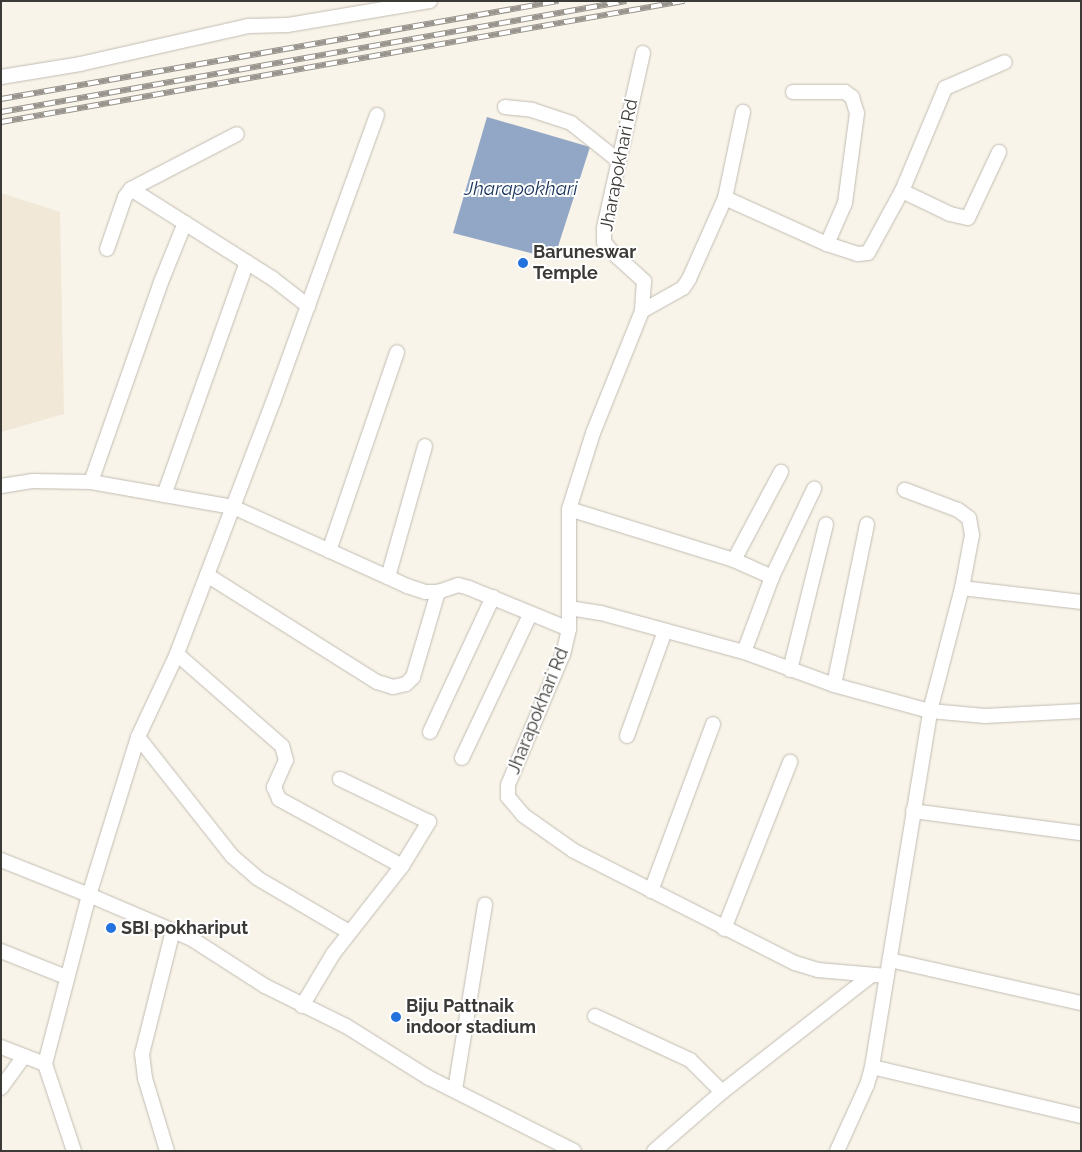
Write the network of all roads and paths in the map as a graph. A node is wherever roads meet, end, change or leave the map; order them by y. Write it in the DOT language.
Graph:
graph roads {
  1 [pos="430,1"];
  2 [pos="643,53"];
  3 [pos="1005,62"];
  4 [pos="1,77"];
  5 [pos="793,92"];
  6 [pos="505,107"];
  7 [pos="743,112"];
  8 [pos="377,115"];
  9 [pos="238,134"];
  10 [pos="999,152"];
  11 [pos="618,161"];
  12 [pos="131,189"];
  13 [pos="902,191"];
  14 [pos="725,198"];
  15 [pos="185,223"];
  16 [pos="827,244"];
  17 [pos="107,249"];
  18 [pos="247,262"];
  19 [pos="308,306"];
  20 [pos="642,311"];
  21 [pos="397,352"];
  22 [pos="425,446"];
  23 [pos="781,472"];
  24 [pos="90,482"];
  25 [pos="1,486"];
  26 [pos="814,489"];
  27 [pos="905,490"];
  28 [pos="164,495"];
  29 [pos="233,507"];
  30 [pos="569,509"];
  31 [pos="826,524"];
  32 [pos="867,524"];
  33 [pos="329,550"];
  34 [pos="734,560"];
  35 [pos="207,575"];
  36 [pos="388,577"];
  37 [pos="772,578"];
  38 [pos="962,588"];
  39 [pos="438,592"];
  40 [pos="493,597"];
  41 [pos="1081,602"];
  42 [pos="569,608"];
  43 [pos="530,616"];
  44 [pos="569,630"];
  45 [pos="665,631"];
  46 [pos="744,652"];
  47 [pos="177,654"];
  48 [pos="790,670"];
  49 [pos="834,685"];
  50 [pos="930,711"];
  51 [pos="1081,711"];
  52 [pos="713,724"];
  53 [pos="430,732"];
  54 [pos="627,736"];
  55 [pos="138,737"];
  56 [pos="462,758"];
  57 [pos="790,762"];
  58 [pos="340,779"];
  59 [pos="913,811"];
  60 [pos="1081,834"];
  61 [pos="1,860"];
  62 [pos="402,866"];
  63 [pos="651,891"];
  64 [pos="89,894"];
  65 [pos="485,904"];
  66 [pos="724,928"];
  67 [pos="173,931"];
  68 [pos="349,932"];
  69 [pos="1,951"];
  70 [pos="890,960"];
  71 [pos="872,975"];
  72 [pos="887,976"];
  73 [pos="66,977"];
  74 [pos="1081,1003"];
  75 [pos="302,1006"];
  76 [pos="595,1016"];
  77 [pos="1,1047"];
  78 [pos="24,1056"];
  79 [pos="45,1064"];
  80 [pos="872,1067"];
  81 [pos="1,1088"];
  82 [pos="455,1090"];
  83 [pos="722,1092"];
  84 [pos="1081,1116"];
  85 [pos="74,1151"];
  86 [pos="167,1151"];
  87 [pos="574,1151"];
  88 [pos="654,1151"];
  89 [pos="837,1151"];
  1 -- 4 [label="street"];
  2 -- 11 [label="street, Jharapokhari Rd"];
  3 -- 13 [label="street"];
  5 -- 16 [label="street"];
  6 -- 11 [label="street"];
  7 -- 14 [label="street"];
  8 -- 19 [label="street"];
  9 -- 12 [label="street"];
  10 -- 13 [label="street"];
  11 -- 20 [label="street, Jharapokhari Rd"];
  12 -- 15 [label="street"];
  12 -- 17 [label="street"];
  13 -- 16 [label="street"];
  14 -- 16 [label="street"];
  14 -- 20 [label="street"];
  15 -- 18 [label="street"];
  15 -- 24 [label="street"];
  18 -- 19 [label="street"];
  18 -- 28 [label="street"];
  19 -- 29 [label="street"];
  20 -- 30 [label="street, Jharapokhari Rd"];
  21 -- 33 [label="street"];
  22 -- 36 [label="street"];
  23 -- 34 [label="street"];
  24 -- 25 [label="street"];
  24 -- 28 [label="street"];
  26 -- 37 [label="street"];
  27 -- 38 [label="street"];
  28 -- 29 [label="street"];
  29 -- 33 [label="street"];
  29 -- 35 [label="street"];
  30 -- 34 [label="street"];
  30 -- 42 [label="street, Jharapokhari Rd"];
  31 -- 48 [label="street"];
  32 -- 49 [label="street"];
  33 -- 36 [label="street"];
  34 -- 37 [label="street"];
  35 -- 39 [label="street"];
  35 -- 47 [label="street"];
  36 -- 39 [label="street"];
  37 -- 46 [label="street"];
  38 -- 41 [label="street"];
  38 -- 50 [label="street"];
  39 -- 40 [label="street"];
  40 -- 43 [label="street"];
  40 -- 53 [label="street"];
  42 -- 44 [label="street, Jharapokhari Rd"];
  42 -- 45 [label="street"];
  43 -- 44 [label="street"];
  43 -- 56 [label="street"];
  44 -- 63 [label="street, Jharapokhari Rd"];
  45 -- 46 [label="street"];
  45 -- 54 [label="street"];
  46 -- 48 [label="street"];
  47 -- 55 [label="street"];
  47 -- 62 [label="street"];
  48 -- 49 [label="street"];
  49 -- 50 [label="street"];
  50 -- 51 [label="street"];
  50 -- 59 [label="street"];
  52 -- 63 [label="street"];
  55 -- 64 [label="street"];
  55 -- 68 [label="street"];
  57 -- 66 [label="street"];
  58 -- 62 [label="street"];
  59 -- 60 [label="street"];
  59 -- 70 [label="street"];
  61 -- 64 [label="street"];
  62 -- 68 [label="street"];
  63 -- 66 [label="street, Jharapokhari Rd"];
  64 -- 67 [label="street"];
  64 -- 73 [label="street"];
  65 -- 82 [label="street"];
  66 -- 71 [label="street, Jharapokhari Rd"];
  67 -- 75 [label="street"];
  67 -- 86 [label="street"];
  68 -- 75 [label="street"];
  69 -- 73 [label="street"];
  70 -- 72 [label="street"];
  70 -- 74 [label="street"];
  71 -- 72 [label="street, Jharapokhari Rd"];
  71 -- 83 [label="street"];
  72 -- 80 [label="street"];
  73 -- 79 [label="street"];
  75 -- 82 [label="street"];
  76 -- 83 [label="street"];
  77 -- 78 [label="street"];
  78 -- 79 [label="street"];
  78 -- 81 [label="street"];
  79 -- 85 [label="street"];
  80 -- 84 [label="street"];
  80 -- 89 [label="street"];
  82 -- 87 [label="street"];
  83 -- 88 [label="street"];
}
